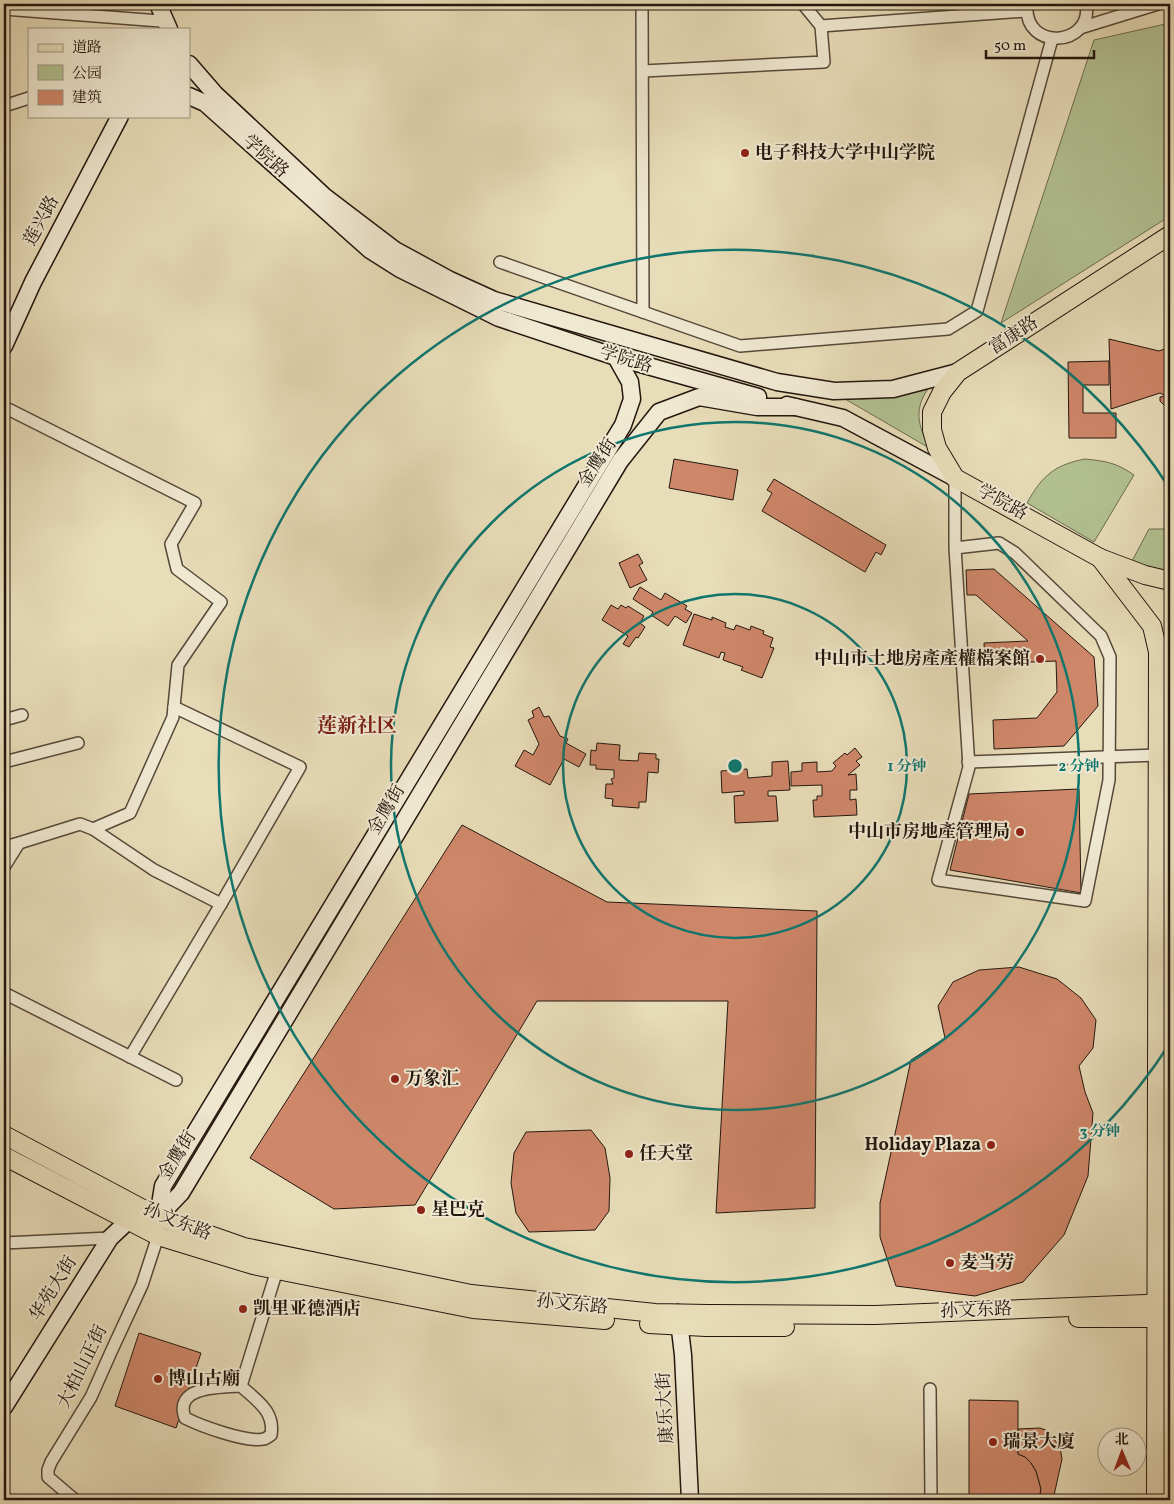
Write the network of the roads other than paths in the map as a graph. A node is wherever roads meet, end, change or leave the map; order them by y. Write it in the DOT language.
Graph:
graph roads {
  1 [pos="158,4"];
  2 [pos="642,4"];
  3 [pos="803,4"];
  4 [pos="1086,4"];
  5 [pos="1158,4"];
  6 [pos="1026,7"];
  7 [pos="4,9"];
  8 [pos="821,26"];
  9 [pos="162,27"];
  10 [pos="1080,28"];
  11 [pos="1052,39"];
  12 [pos="190,66"];
  13 [pos="643,71"];
  14 [pos="190,86"];
  15 [pos="28,98"];
  16 [pos="210,99"];
  17 [pos="4,106"];
  18 [pos="120,119"];
  19 [pos="1170,235"];
  20 [pos="500,262"];
  21 [pos="643,312"];
  22 [pos="4,346"];
  23 [pos="616,357"];
  24 [pos="958,372"];
  25 [pos="795,407"];
  26 [pos="4,408"];
  27 [pos="956,478"];
  28 [pos="955,548"];
  29 [pos="1100,558"];
  30 [pos="1170,581"];
  31 [pos="1164,649"];
  32 [pos="174,707"];
  33 [pos="22,715"];
  34 [pos="4,720"];
  35 [pos="78,743"];
  36 [pos="1158,755"];
  37 [pos="4,762"];
  38 [pos="968,762"];
  39 [pos="93,828"];
  40 [pos="19,843"];
  41 [pos="4,847"];
  42 [pos="4,867"];
  43 [pos="221,904"];
  44 [pos="4,993"];
  45 [pos="130,1057"];
  46 [pos="176,1080"];
  47 [pos="4,1135"];
  48 [pos="4,1156"];
  49 [pos="158,1217"];
  50 [pos="128,1222"];
  51 [pos="158,1236"];
  52 [pos="110,1238"];
  53 [pos="4,1243"];
  54 [pos="277,1270"];
  55 [pos="1163,1311"];
  56 [pos="679,1319"];
  57 [pos="241,1386"];
  58 [pos="930,1389"];
  59 [pos="4,1407"];
  60 [pos="75,1500"];
  61 [pos="690,1500"];
  62 [pos="930,1500"];
  63 [pos="1156,1500"];
  1 -- 9 [label="street"];
  2 -- 13 [label="street"];
  3 -- 8 [label="street"];
  4 -- 10 [label="street"];
  5 -- 10 [label="street"];
  6 -- 8 [label="street"];
  6 -- 11 [label="street"];
  7 -- 9 [label="street"];
  8 -- 13 [label="street"];
  10 -- 11 [label="street"];
  11 -- 21 [label="street"];
  12 -- 16 [label="street"];
  13 -- 21 [label="street"];
  14 -- 16 [label="street"];
  15 -- 17 [label="street"];
  16 -- 23 [label="street, 学院路"];
  16 -- 24 [label="street, 学院路"];
  18 -- 22 [label="street, 莲兴路"];
  19 -- 24 [label="main road, 富康路"];
  20 -- 21 [label="street"];
  23 -- 25 [label="street, 学院路"];
  23 -- 49 [label="street, 金鹰街"];
  24 -- 27 [label="main road, 富康路"];
  25 -- 27 [label="street, 学院路"];
  25 -- 49 [label="street, 金鹰街"];
  26 -- 32 [label="street"];
  27 -- 28 [label="street"];
  27 -- 29 [label="main road, 学院路"];
  28 -- 38 [label="street"];
  28 -- 38 [label="street"];
  29 -- 30 [label="main road"];
  29 -- 31 [label="main road"];
  31 -- 36 [label="main road"];
  32 -- 39 [label="street"];
  32 -- 43 [label="street"];
  33 -- 34 [label="street"];
  35 -- 37 [label="street"];
  36 -- 38 [label="street"];
  36 -- 55 [label="main road"];
  39 -- 40 [label="street"];
  39 -- 43 [label="street"];
  40 -- 41 [label="street"];
  40 -- 42 [label="street"];
  43 -- 45 [label="street"];
  44 -- 45 [label="street"];
  45 -- 46 [label="street"];
  47 -- 49 [label="main road, 孙文东路"];
  48 -- 50 [label="main road, 孙文东路"];
  49 -- 50 [label="street"];
  49 -- 51 [label="street, 大柏山正街"];
  49 -- 56 [label="main road, 孙文东路"];
  50 -- 51 [label="main road, 孙文东路"];
  50 -- 52 [label="street, 华苑大街"];
  51 -- 54 [label="main road, 孙文东路"];
  51 -- 60 [label="street, 大柏山正街"];
  52 -- 53 [label="street"];
  52 -- 59 [label="street, 华苑大街"];
  54 -- 56 [label="main road, 孙文东路"];
  54 -- 57 [label="street"];
  55 -- 56 [label="main road, 孙文东路"];
  55 -- 63 [label="main road"];
  56 -- 61 [label="street, 康乐大街"];
  57 -- 57 [label="street"];
  58 -- 62 [label="street"];
}
